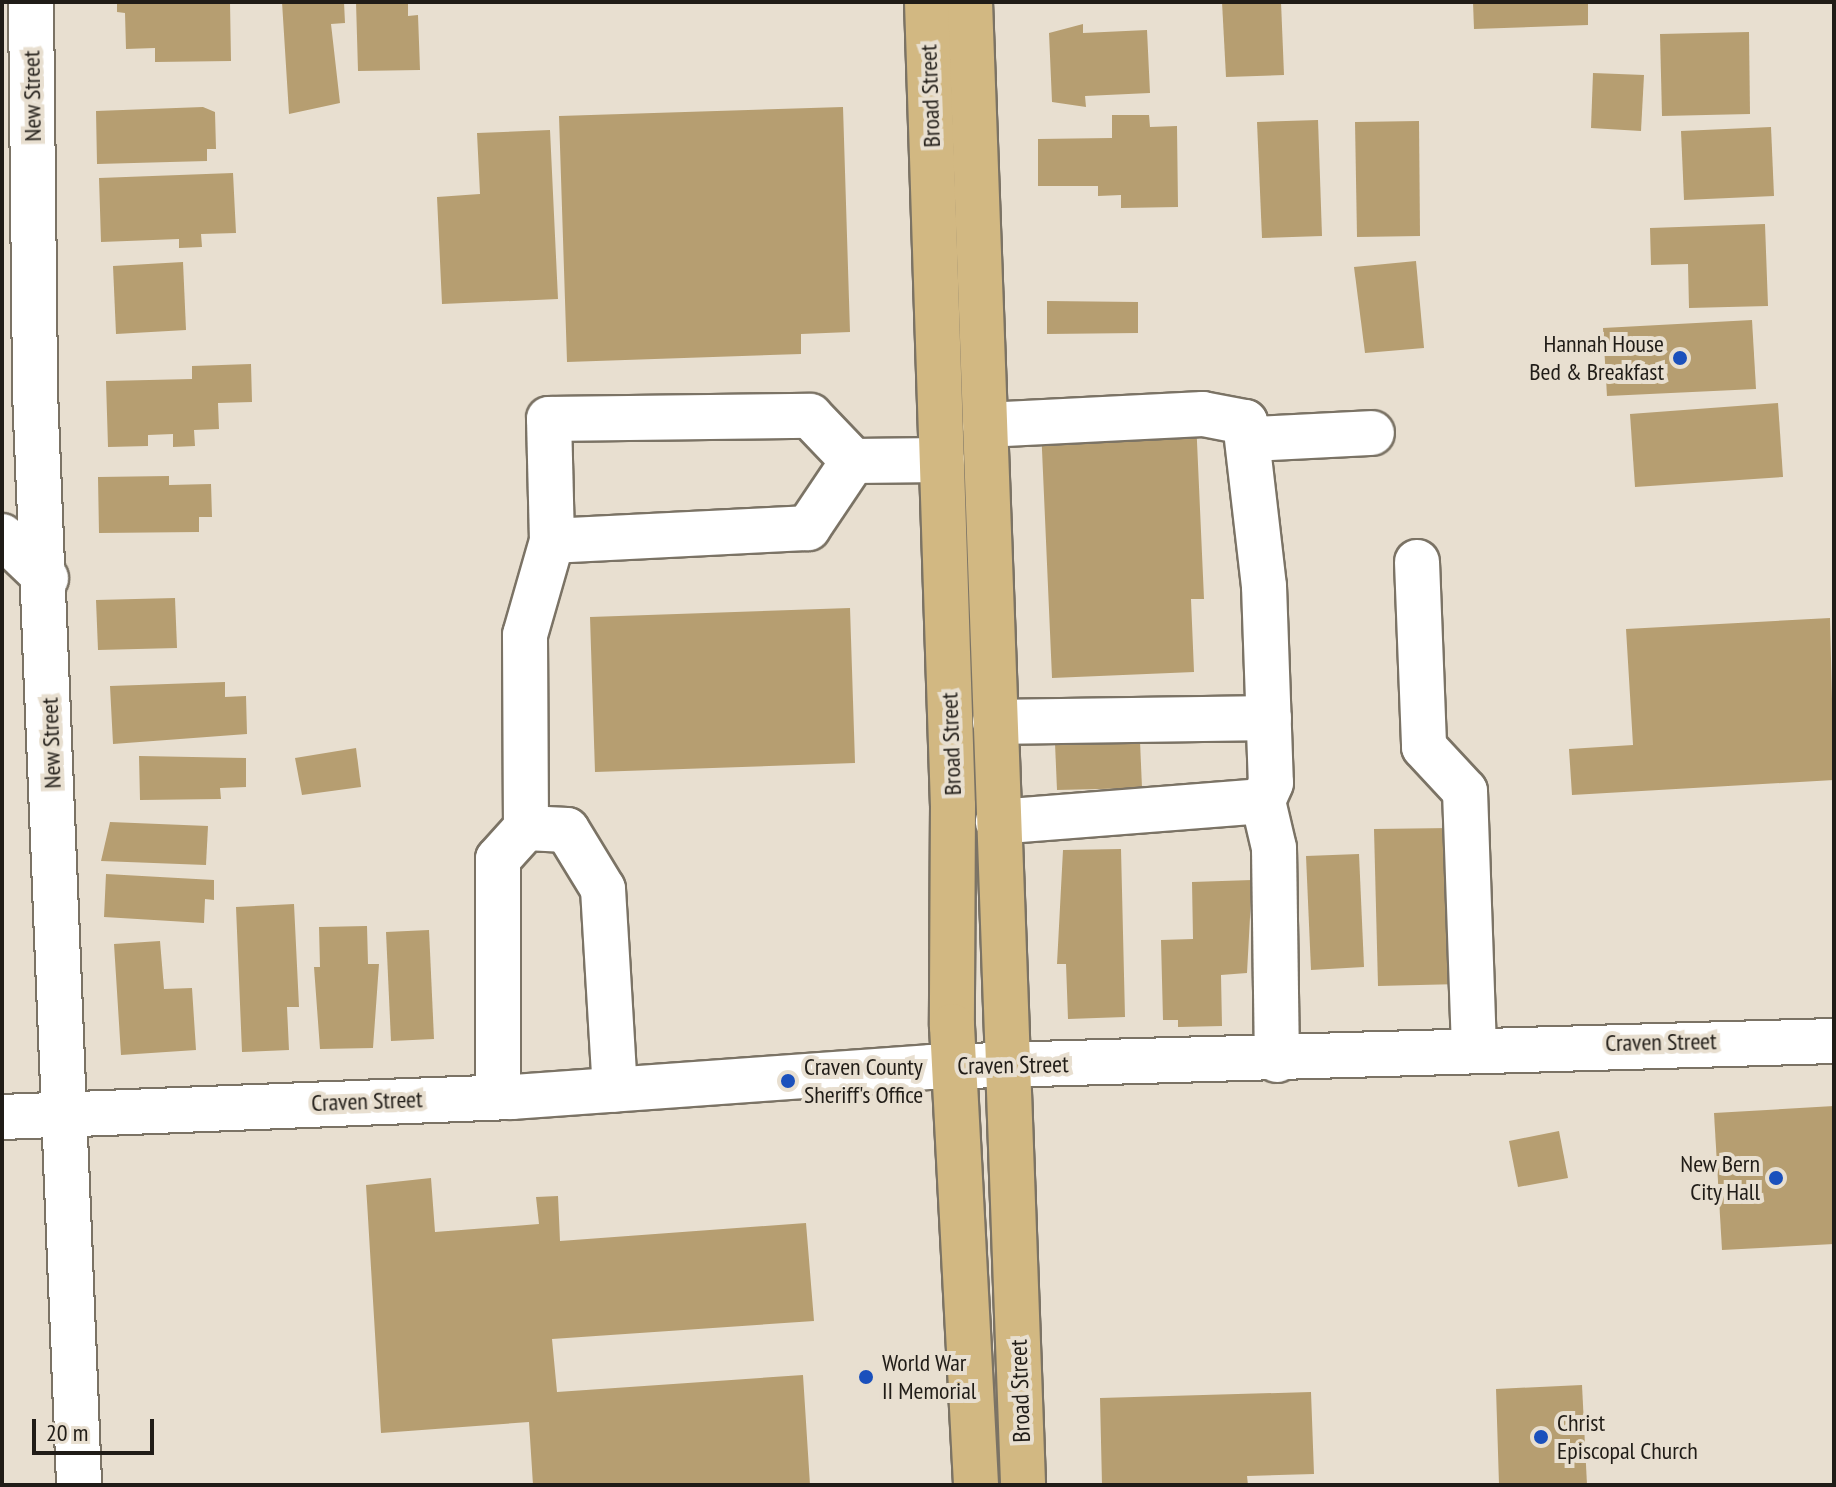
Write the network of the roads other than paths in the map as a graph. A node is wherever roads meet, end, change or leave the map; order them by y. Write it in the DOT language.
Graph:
graph roads {
  1 [pos="31,2"];
  2 [pos="927,2"];
  3 [pos="970,2"];
  4 [pos="985,425"];
  5 [pos="1372,433"];
  6 [pos="1253,439"];
  7 [pos="942,460"];
  8 [pos="853,461"];
  9 [pos="2,536"];
  10 [pos="552,541"];
  11 [pos="1417,562"];
  12 [pos="46,578"];
  13 [pos="1269,718"];
  14 [pos="995,722"];
  15 [pos="1263,801"];
  16 [pos="998,822"];
  17 [pos="526,828"];
  18 [pos="1834,1041"];
  19 [pos="1474,1050"];
  20 [pos="1277,1060"];
  21 [pos="1008,1066"];
  22 [pos="953,1067"];
  23 [pos="615,1090"];
  24 [pos="498,1097"];
  25 [pos="2,1117"];
  26 [pos="64,1117"];
  27 [pos="79,1485"];
  28 [pos="976,1485"];
  29 [pos="1023,1485"];
  1 -- 12 [label="street, New Street"];
  2 -- 7 [label="main road, Broad Street"];
  3 -- 4 [label="main road, Broad Street"];
  4 -- 6 [label="street"];
  4 -- 14 [label="main road, Broad Street"];
  5 -- 6 [label="street"];
  6 -- 13 [label="street"];
  7 -- 8 [label="street"];
  7 -- 22 [label="main road, Broad Street"];
  8 -- 10 [label="street"];
  8 -- 10 [label="street"];
  9 -- 12 [label="street"];
  10 -- 17 [label="street"];
  11 -- 19 [label="street"];
  12 -- 26 [label="street, New Street"];
  13 -- 14 [label="street"];
  13 -- 15 [label="street"];
  14 -- 16 [label="main road, Broad Street"];
  15 -- 16 [label="street"];
  15 -- 20 [label="street"];
  16 -- 21 [label="main road, Broad Street"];
  17 -- 23 [label="street"];
  17 -- 24 [label="street"];
  18 -- 19 [label="street, Craven Street"];
  19 -- 20 [label="street, Craven Street"];
  20 -- 21 [label="street, Craven Street"];
  21 -- 22 [label="street, Craven Street"];
  21 -- 29 [label="main road, Broad Street"];
  22 -- 23 [label="street, Craven Street"];
  22 -- 28 [label="main road, Broad Street"];
  23 -- 24 [label="street, Craven Street"];
  24 -- 26 [label="street, Craven Street"];
  25 -- 26 [label="street, Craven Street"];
  26 -- 27 [label="street, New Street"];
}
